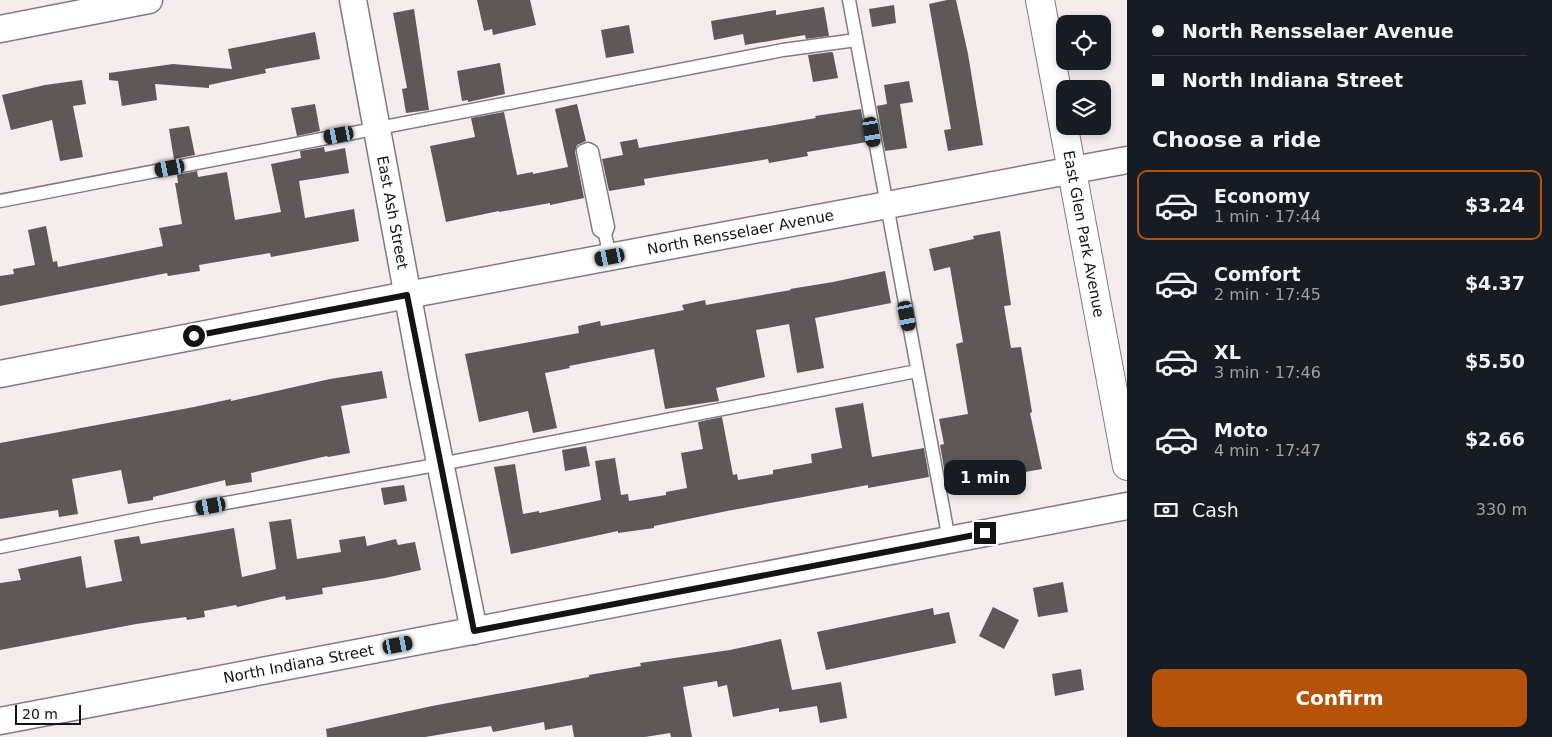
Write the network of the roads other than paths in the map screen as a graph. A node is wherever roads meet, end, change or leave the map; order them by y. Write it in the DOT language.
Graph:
graph roads {
  1 [pos="148,0"];
  2 [pos="353,0"];
  3 [pos="849,0"];
  4 [pos="1040,0"];
  5 [pos="0,29"];
  6 [pos="856,40"];
  7 [pos="376,128"];
  8 [pos="1127,160"];
  9 [pos="1072,171"];
  10 [pos="0,202"];
  11 [pos="886,206"];
  12 [pos="607,246"];
  13 [pos="407,295"];
  14 [pos="917,371"];
  15 [pos="0,374"];
  16 [pos="441,464"];
  17 [pos="1127,466"];
  18 [pos="1127,506"];
  19 [pos="949,540"];
  20 [pos="0,547"];
  21 [pos="474,631"];
  22 [pos="0,721"];
  1 -- 5 [label="street"];
  2 -- 7 [label="street, East Ash Street"];
  3 -- 6 [label="lane"];
  4 -- 9 [label="main road, East Glen Park Avenue"];
  6 -- 7 [label="lane"];
  6 -- 11 [label="lane"];
  7 -- 10 [label="lane"];
  7 -- 13 [label="street, East Ash Street"];
  8 -- 9 [label="street, North Rensselaer Avenue"];
  9 -- 11 [label="street, North Rensselaer Avenue"];
  9 -- 17 [label="main road, East Glen Park Avenue"];
  11 -- 12 [label="street, North Rensselaer Avenue"];
  11 -- 14 [label="lane"];
  12 -- 12 [label="lane"];
  12 -- 13 [label="street, North Rensselaer Avenue"];
  13 -- 15 [label="street, North Rensselaer Avenue"];
  13 -- 16 [label="street, East Ash Street"];
  14 -- 16 [label="lane"];
  14 -- 19 [label="lane"];
  16 -- 20 [label="lane"];
  16 -- 21 [label="street, East Ash Street"];
  18 -- 19 [label="street, North Indiana Street"];
  19 -- 21 [label="street, North Indiana Street"];
  21 -- 22 [label="street, North Indiana Street"];
}
